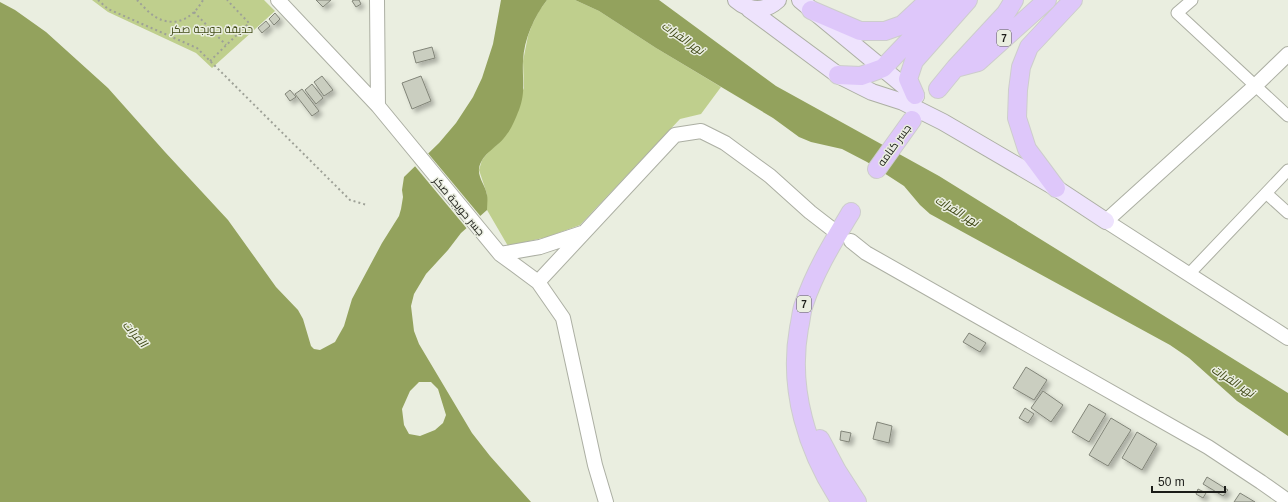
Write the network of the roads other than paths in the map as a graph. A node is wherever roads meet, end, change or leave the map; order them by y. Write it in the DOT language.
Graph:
graph roads {
  1 [pos="278,0"];
  2 [pos="377,0"];
  3 [pos="778,0"];
  4 [pos="929,0"];
  5 [pos="948,0"];
  6 [pos="968,0"];
  7 [pos="1073,0"];
  8 [pos="1192,0"];
  9 [pos="1045,1"];
  10 [pos="743,4"];
  11 [pos="1008,4"];
  12 [pos="806,5"];
  13 [pos="1288,54"];
  14 [pos="956,67"];
  15 [pos="884,68"];
  16 [pos="838,75"];
  17 [pos="1254,86"];
  18 [pos="938,89"];
  19 [pos="915,95"];
  20 [pos="378,106"];
  21 [pos="1288,116"];
  22 [pos="912,120"];
  23 [pos="943,122"];
  24 [pos="877,169"];
  25 [pos="1288,170"];
  26 [pos="1056,188"];
  27 [pos="1266,193"];
  28 [pos="851,212"];
  29 [pos="1288,213"];
  30 [pos="1106,221"];
  31 [pos="832,229"];
  32 [pos="586,231"];
  33 [pos="850,241"];
  34 [pos="500,254"];
  35 [pos="1189,274"];
  36 [pos="538,282"];
  37 [pos="1288,338"];
  38 [pos="801,407"];
  39 [pos="1288,501"];
  40 [pos="606,502"];
  41 [pos="841,502"];
  42 [pos="857,502"];
  1 -- 20 [label="street, جسر حويجة صكر"];
  2 -- 20 [label="street"];
  3 -- 10 [label="main road"];
  4 -- 12 [label="main road"];
  5 -- 15 [label="main road"];
  6 -- 19 [label="main road"];
  7 -- 26 [label="main road"];
  8 -- 17 [label="street"];
  9 -- 14 [label="main road, 7"];
  10 -- 16 [label="main road"];
  11 -- 14 [label="main road, 7"];
  12 -- 15 [label="main road"];
  13 -- 17 [label="street"];
  14 -- 18 [label="main road, 7"];
  15 -- 16 [label="main road"];
  15 -- 19 [label="main road"];
  16 -- 23 [label="main road"];
  17 -- 21 [label="street"];
  17 -- 30 [label="street"];
  19 -- 23 [label="main road"];
  20 -- 34 [label="street, جسر حويجة صكر"];
  22 -- 24 [label="main road, جسر كنامه"];
  23 -- 26 [label="main road"];
  25 -- 27 [label="street"];
  26 -- 30 [label="main road"];
  27 -- 29 [label="street"];
  27 -- 35 [label="street"];
  28 -- 38 [label="main road, 7"];
  30 -- 35 [label="street"];
  31 -- 32 [label="street"];
  32 -- 34 [label="street"];
  32 -- 36 [label="street"];
  33 -- 39 [label="street"];
  34 -- 36 [label="street, جسر حويجة صكر"];
  35 -- 37 [label="street"];
  36 -- 40 [label="street, جسر حويجة صكر"];
  38 -- 41 [label="main road, 7"];
  38 -- 42 [label="main road, 7"];
}
